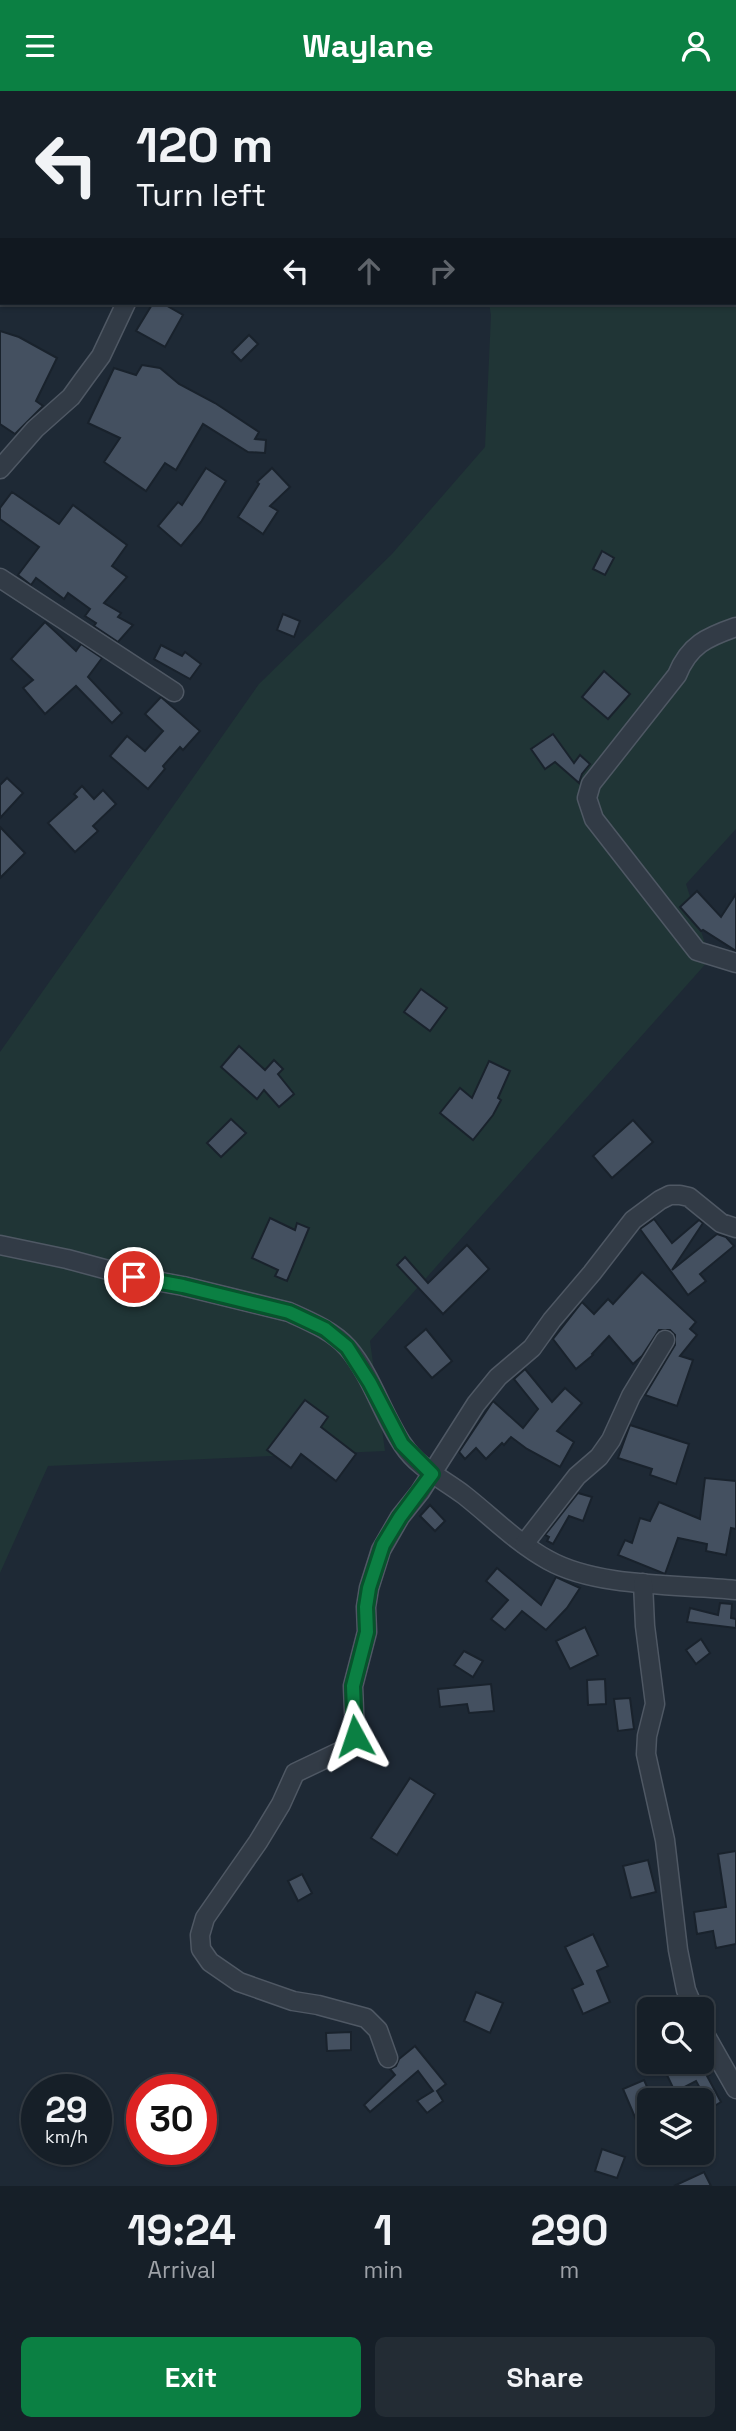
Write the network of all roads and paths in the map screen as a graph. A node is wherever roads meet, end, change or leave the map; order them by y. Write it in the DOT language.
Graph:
graph roads {
  1 [pos="125,305"];
  2 [pos="0,469"];
  3 [pos="0,577"];
  4 [pos="736,627"];
  5 [pos="174,692"];
  6 [pos="736,963"];
  7 [pos="736,1228"];
  8 [pos="0,1245"];
  9 [pos="664,1340"];
  10 [pos="432,1474"];
  11 [pos="524,1544"];
  12 [pos="643,1583"];
  13 [pos="736,1590"];
  14 [pos="689,1997"];
  15 [pos="714,2050"];
  16 [pos="388,2059"];
  17 [pos="736,2089"];
  1 -- 2 [label="street"];
  3 -- 5 [label="street"];
  4 -- 6 [label="street"];
  7 -- 10 [label="street"];
  8 -- 10 [label="street"];
  9 -- 11 [label="street"];
  10 -- 11 [label="street"];
  10 -- 16 [label="street"];
  11 -- 12 [label="street"];
  12 -- 13 [label="street"];
  12 -- 14 [label="street"];
  15 -- 17 [label="street"];
}
